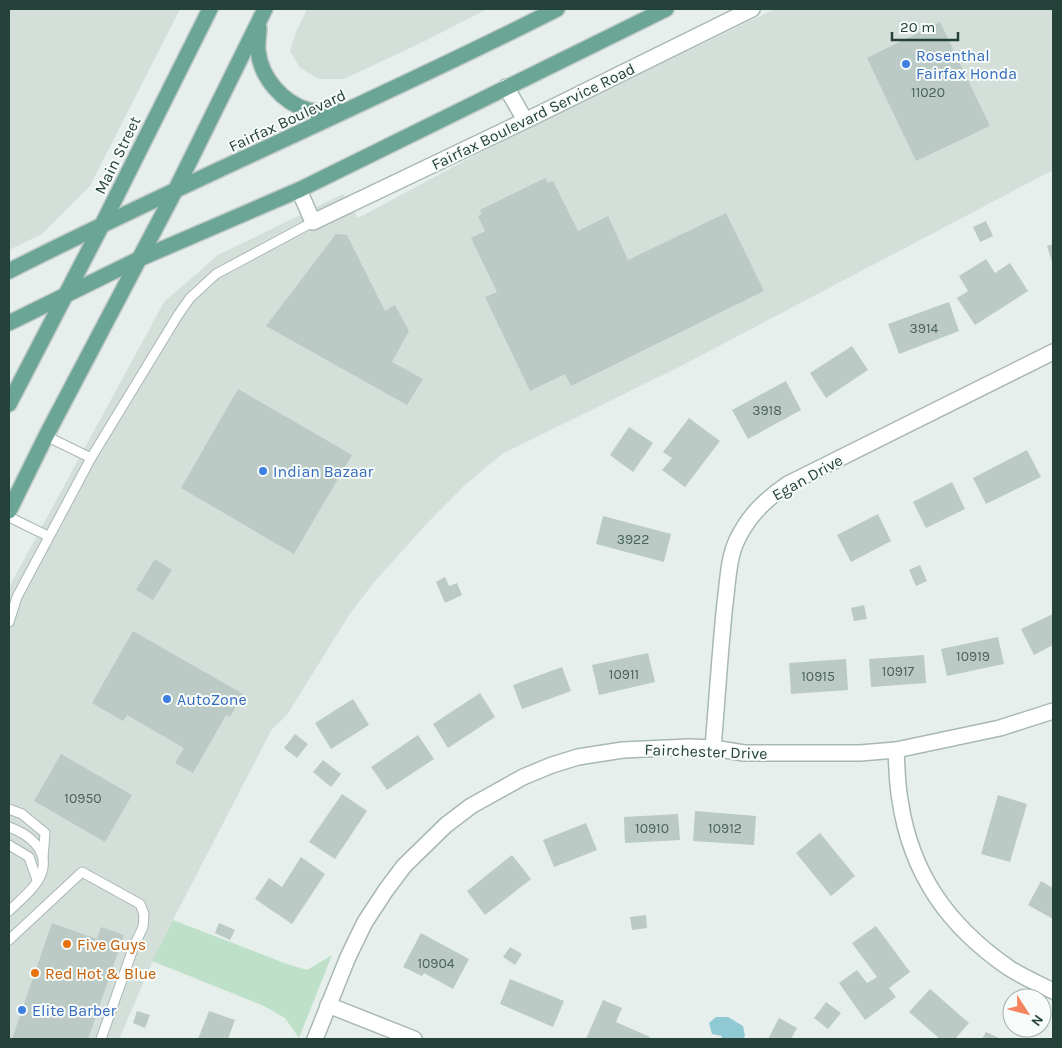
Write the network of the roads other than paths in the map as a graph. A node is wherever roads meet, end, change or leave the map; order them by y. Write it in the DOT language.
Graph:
graph roads {
  1 [pos="210,9"];
  2 [pos="557,9"];
  3 [pos="666,9"];
  4 [pos="752,9"];
  5 [pos="263,14"];
  6 [pos="506,87"];
  7 [pos="348,110"];
  8 [pos="525,120"];
  9 [pos="299,190"];
  10 [pos="175,191"];
  11 [pos="313,222"];
  12 [pos="103,223"];
  13 [pos="140,259"];
  14 [pos="9,271"];
  15 [pos="64,295"];
  16 [pos="9,323"];
  17 [pos="1053,352"];
  18 [pos="9,404"];
  19 [pos="46,436"];
  20 [pos="91,458"];
  21 [pos="9,511"];
  22 [pos="9,517"];
  23 [pos="48,536"];
  24 [pos="13,595"];
  25 [pos="9,622"];
  26 [pos="1053,711"];
  27 [pos="713,748"];
  28 [pos="896,750"];
  29 [pos="9,809"];
  30 [pos="9,827"];
  31 [pos="9,845"];
  32 [pos="43,858"];
  33 [pos="37,880"];
  34 [pos="9,911"];
  35 [pos="9,940"];
  36 [pos="1053,992"];
  37 [pos="328,1005"];
  38 [pos="101,1039"];
  39 [pos="315,1039"];
  40 [pos="414,1039"];
  1 -- 12 [label="main road, Main Street"];
  2 -- 7 [label="main road, Fairfax Boulevard"];
  3 -- 6 [label="main road"];
  4 -- 8 [label="street, Fairfax Boulevard Service Road"];
  5 -- 7 [label="main road"];
  5 -- 10 [label="main road"];
  6 -- 8 [label="street"];
  6 -- 9 [label="main road"];
  7 -- 10 [label="main road, Fairfax Boulevard"];
  8 -- 11 [label="street, Fairfax Boulevard Service Road"];
  9 -- 11 [label="street"];
  9 -- 13 [label="main road"];
  10 -- 12 [label="main road, Fairfax Boulevard"];
  10 -- 13 [label="main road"];
  11 -- 20 [label="lane"];
  12 -- 14 [label="main road"];
  12 -- 15 [label="main road"];
  13 -- 15 [label="main road"];
  13 -- 19 [label="main road"];
  15 -- 16 [label="main road"];
  15 -- 18 [label="main road"];
  17 -- 27 [label="street, Egan Drive"];
  19 -- 20 [label="lane"];
  19 -- 21 [label="main road"];
  20 -- 23 [label="lane"];
  22 -- 23 [label="lane"];
  23 -- 24 [label="lane"];
  24 -- 25 [label="lane"];
  26 -- 28 [label="street, Fairchester Drive"];
  27 -- 28 [label="street, Fairchester Drive"];
  27 -- 37 [label="street, Fairchester Drive"];
  28 -- 36 [label="street"];
  29 -- 32 [label="lane"];
  30 -- 32 [label="lane"];
  31 -- 33 [label="lane"];
  32 -- 33 [label="lane"];
  33 -- 34 [label="lane"];
  35 -- 38 [label="lane"];
  37 -- 39 [label="street, Fairchester Drive"];
  37 -- 40 [label="street"];
}
